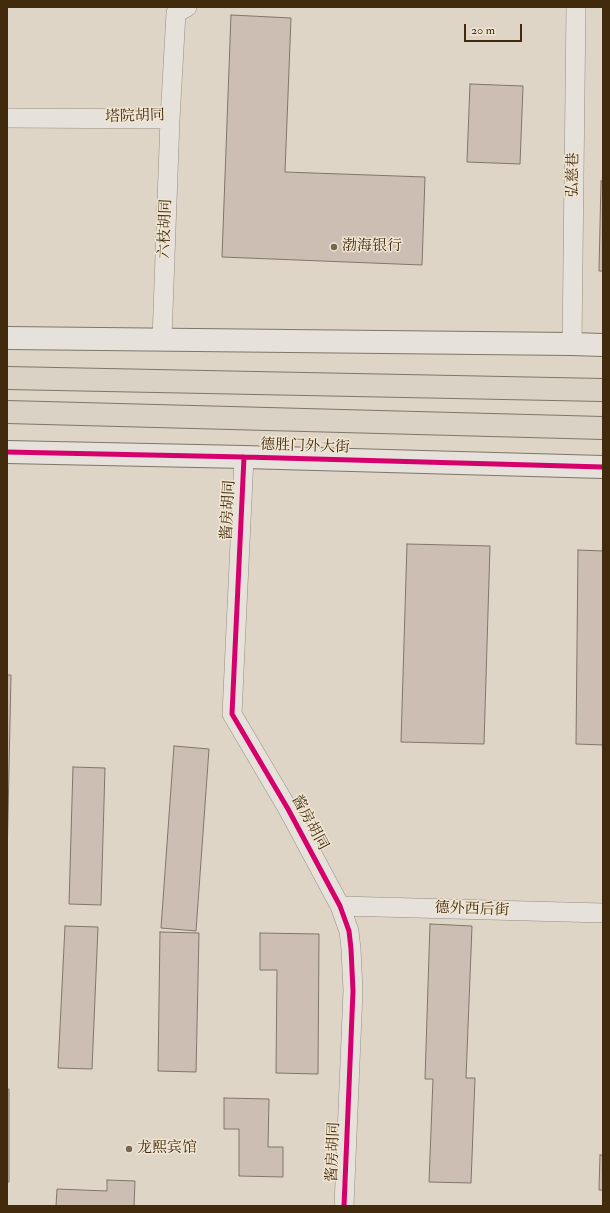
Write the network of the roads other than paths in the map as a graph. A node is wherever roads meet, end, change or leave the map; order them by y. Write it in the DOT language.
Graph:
graph roads {
  1 [pos="187,7"];
  2 [pos="576,7"];
  3 [pos="7,118"];
  4 [pos="170,119"];
  5 [pos="7,338"];
  6 [pos="162,339"];
  7 [pos="572,344"];
  8 [pos="603,345"];
  9 [pos="7,378"];
  10 [pos="603,382"];
  11 [pos="582,390"];
  12 [pos="603,390"];
  13 [pos="7,412"];
  14 [pos="603,428"];
  15 [pos="7,452"];
  16 [pos="244,457"];
  17 [pos="603,467"];
  18 [pos="340,906"];
  19 [pos="603,913"];
  20 [pos="344,1206"];
  1 -- 4 [label="street, 塔院胡同"];
  2 -- 7 [label="street, 弘慈巷"];
  3 -- 4 [label="street, 塔院胡同"];
  4 -- 6 [label="street, 六枝胡同"];
  5 -- 6 [label="street"];
  6 -- 7 [label="street"];
  7 -- 8 [label="street"];
  9 -- 11 [label="highway"];
  10 -- 11 [label="highway"];
  11 -- 12 [label="highway"];
  13 -- 14 [label="highway, 德胜门外大街"];
  15 -- 16 [label="street, 德胜门外大街"];
  16 -- 17 [label="street, 德胜门外大街"];
  16 -- 18 [label="street, 酱房胡同"];
  18 -- 19 [label="street, 德外西后街"];
  18 -- 20 [label="street, 酱房胡同"];
}
